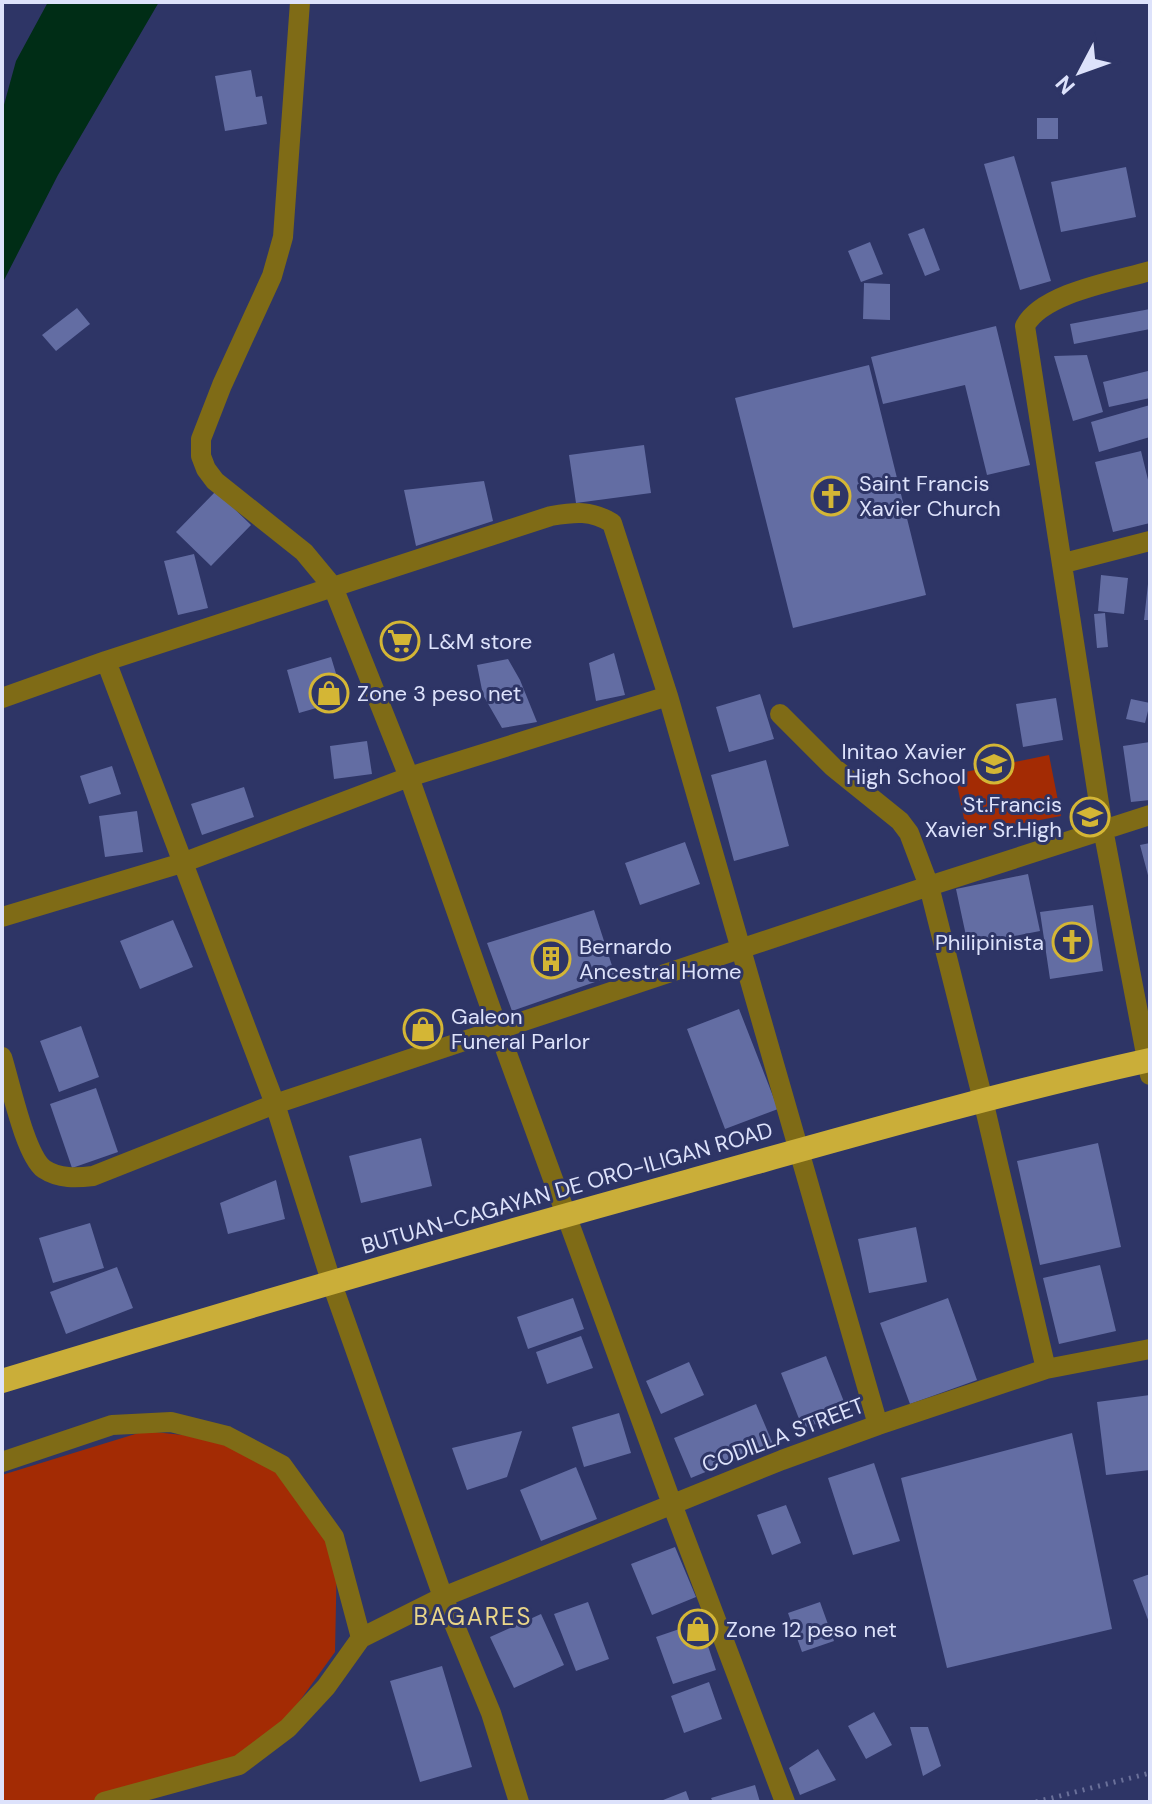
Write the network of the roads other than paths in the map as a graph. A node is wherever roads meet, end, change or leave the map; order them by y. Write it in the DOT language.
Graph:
graph roads {
  1 [pos="300,2"];
  2 [pos="1150,271"];
  3 [pos="1150,541"];
  4 [pos="1064,563"];
  5 [pos="333,587"];
  6 [pos="106,661"];
  7 [pos="668,696"];
  8 [pos="2,698"];
  9 [pos="780,714"];
  10 [pos="409,777"];
  11 [pos="1150,815"];
  12 [pos="1103,829"];
  13 [pos="182,863"];
  14 [pos="929,886"];
  15 [pos="2,917"];
  16 [pos="741,948"];
  17 [pos="498,1029"];
  18 [pos="2,1057"];
  19 [pos="1149,1065"];
  20 [pos="983,1100"];
  21 [pos="275,1104"];
  22 [pos="799,1150"];
  23 [pos="567,1214"];
  24 [pos="331,1281"];
  25 [pos="1150,1349"];
  26 [pos="1046,1369"];
  27 [pos="2,1381"];
  28 [pos="878,1425"];
  29 [pos="2,1462"];
  30 [pos="672,1504"];
  31 [pos="443,1597"];
  32 [pos="361,1638"];
  33 [pos="104,1802"];
  34 [pos="519,1802"];
  35 [pos="785,1802"];
  1 -- 5 [label="street"];
  2 -- 4 [label="street"];
  3 -- 4 [label="street"];
  4 -- 12 [label="street"];
  5 -- 6 [label="street"];
  5 -- 7 [label="street"];
  5 -- 10 [label="street"];
  6 -- 8 [label="street"];
  6 -- 13 [label="street"];
  7 -- 10 [label="street"];
  7 -- 16 [label="street"];
  9 -- 14 [label="street"];
  10 -- 13 [label="street"];
  10 -- 17 [label="street"];
  11 -- 12 [label="street"];
  12 -- 14 [label="street"];
  12 -- 19 [label="street"];
  13 -- 15 [label="street"];
  13 -- 21 [label="street"];
  14 -- 16 [label="street"];
  14 -- 20 [label="street"];
  16 -- 17 [label="street"];
  16 -- 22 [label="street"];
  17 -- 21 [label="street"];
  17 -- 23 [label="street"];
  18 -- 21 [label="street"];
  19 -- 20 [label="highway, BUTUAN-CAGAYAN DE ORO-ILIGAN ROAD"];
  20 -- 22 [label="highway, BUTUAN-CAGAYAN DE ORO-ILIGAN ROAD"];
  20 -- 26 [label="street"];
  21 -- 24 [label="street"];
  22 -- 23 [label="highway, BUTUAN-CAGAYAN DE ORO-ILIGAN ROAD"];
  22 -- 28 [label="street"];
  23 -- 24 [label="highway, BUTUAN-CAGAYAN DE ORO-ILIGAN ROAD"];
  23 -- 30 [label="street"];
  24 -- 27 [label="highway, BUTUAN-CAGAYAN DE ORO-ILIGAN ROAD"];
  24 -- 31 [label="street"];
  25 -- 26 [label="street, CODILLA STREET"];
  26 -- 28 [label="street, CODILLA STREET"];
  28 -- 30 [label="street, CODILLA STREET"];
  29 -- 32 [label="street"];
  30 -- 31 [label="street, CODILLA STREET"];
  30 -- 35 [label="street"];
  31 -- 32 [label="street, CODILLA STREET"];
  31 -- 34 [label="street"];
  32 -- 33 [label="street"];
}
